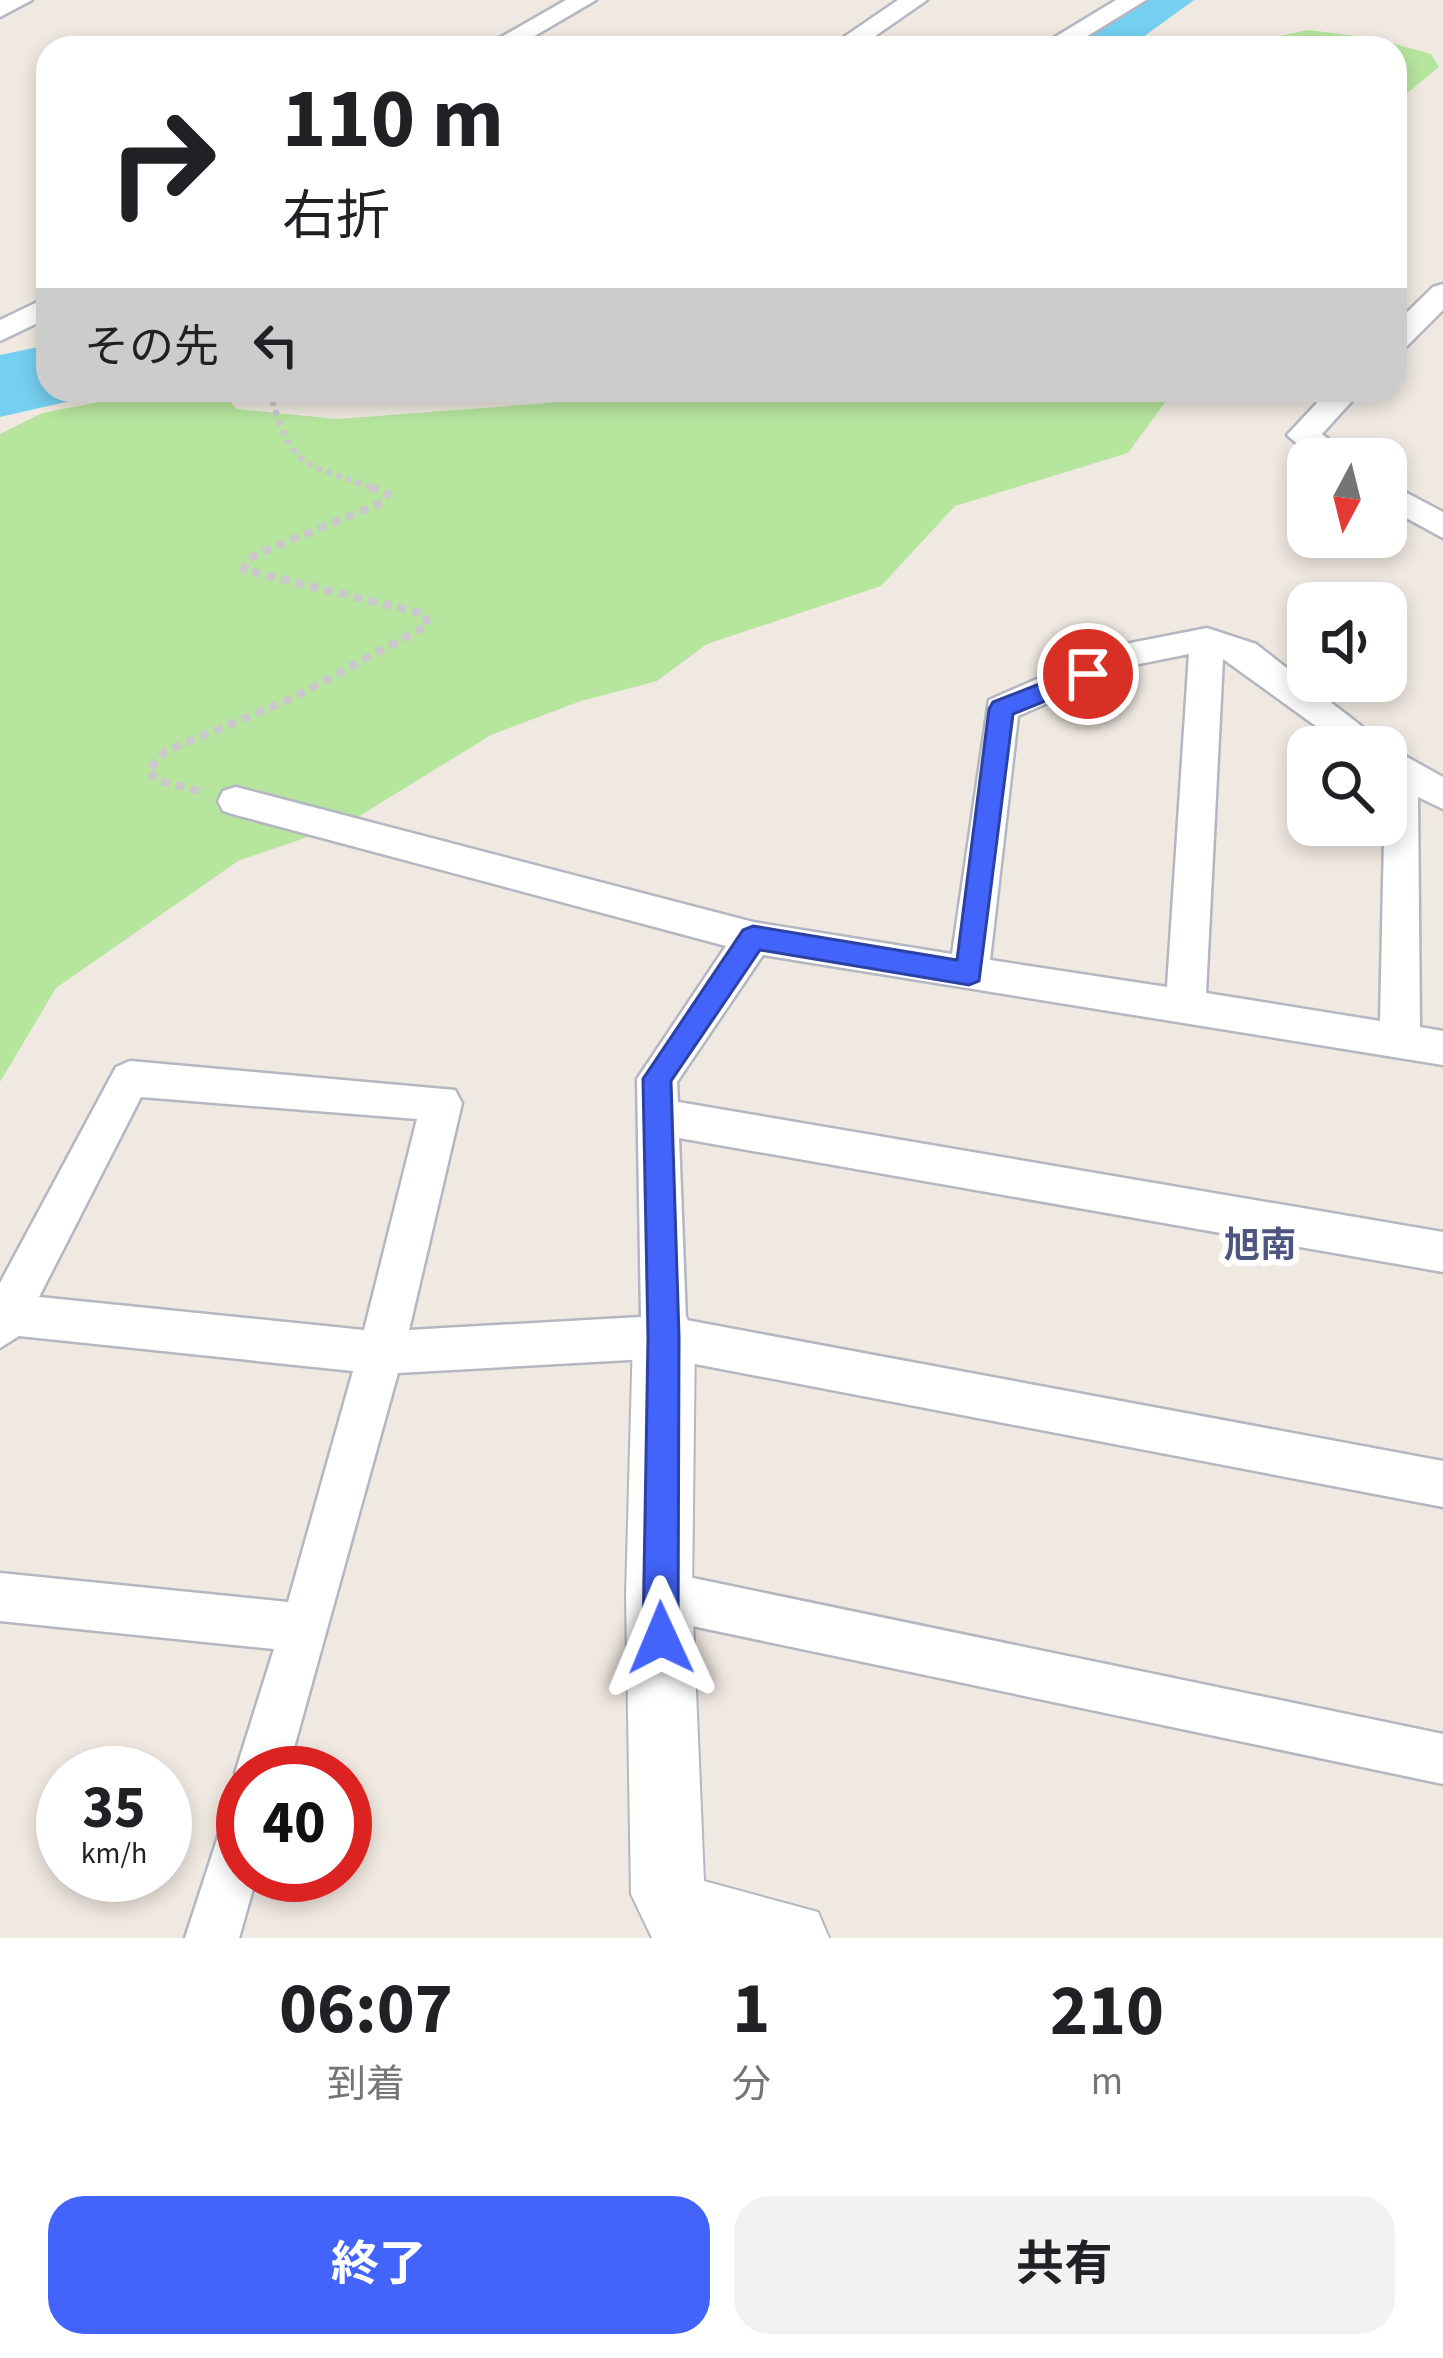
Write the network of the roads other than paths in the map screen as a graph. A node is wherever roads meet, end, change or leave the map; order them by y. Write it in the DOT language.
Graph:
graph roads {
  1 [pos="20,0"];
  2 [pos="584,0"];
  3 [pos="915,0"];
  4 [pos="1134,0"];
  5 [pos="0,10"];
  6 [pos="517,36"];
  7 [pos="860,36"];
  8 [pos="1071,36"];
  9 [pos="1443,293"];
  10 [pos="36,312"];
  11 [pos="1407,329"];
  12 [pos="0,332"];
  13 [pos="36,337"];
  14 [pos="0,345"];
  15 [pos="1335,402"];
  16 [pos="1306,438"];
  17 [pos="1407,506"];
  18 [pos="1443,527"];
  19 [pos="1207,640"];
  20 [pos="1341,726"];
  21 [pos="1407,773"];
  22 [pos="1443,795"];
  23 [pos="236,800"];
  24 [pos="1390,846"];
  25 [pos="753,938"];
  26 [pos="969,973"];
  27 [pos="1184,1007"];
  28 [pos="1400,1041"];
  29 [pos="1443,1048"];
  30 [pos="657,1116"];
  31 [pos="1443,1252"];
  32 [pos="3,1320"];
  33 [pos="664,1337"];
  34 [pos="381,1353"];
  35 [pos="1443,1484"];
  36 [pos="659,1595"];
  37 [pos="0,1597"];
  38 [pos="304,1628"];
  39 [pos="269,1746"];
  40 [pos="1443,1759"];
  41 [pos="223,1902"];
  42 [pos="212,1938"];
  43 [pos="792,1938"];
  1 -- 5 [label="street"];
  2 -- 6 [label="street"];
  3 -- 7 [label="street"];
  4 -- 8 [label="street"];
  9 -- 11 [label="street"];
  10 -- 12 [label="street"];
  13 -- 14 [label="street"];
  15 -- 16 [label="street"];
  17 -- 18 [label="street"];
  19 -- 20 [label="street"];
  19 -- 26 [label="street"];
  19 -- 27 [label="street"];
  21 -- 22 [label="street"];
  23 -- 25 [label="street"];
  24 -- 28 [label="street"];
  25 -- 26 [label="street"];
  25 -- 30 [label="street"];
  26 -- 27 [label="street"];
  27 -- 28 [label="street"];
  28 -- 29 [label="street"];
  30 -- 31 [label="street"];
  30 -- 33 [label="street"];
  32 -- 34 [label="street"];
  32 -- 34 [label="street"];
  33 -- 34 [label="street"];
  33 -- 35 [label="street"];
  33 -- 36 [label="street"];
  34 -- 38 [label="street"];
  36 -- 40 [label="street"];
  36 -- 43 [label="street"];
  37 -- 38 [label="street"];
  38 -- 39 [label="street"];
  41 -- 42 [label="street"];
}
